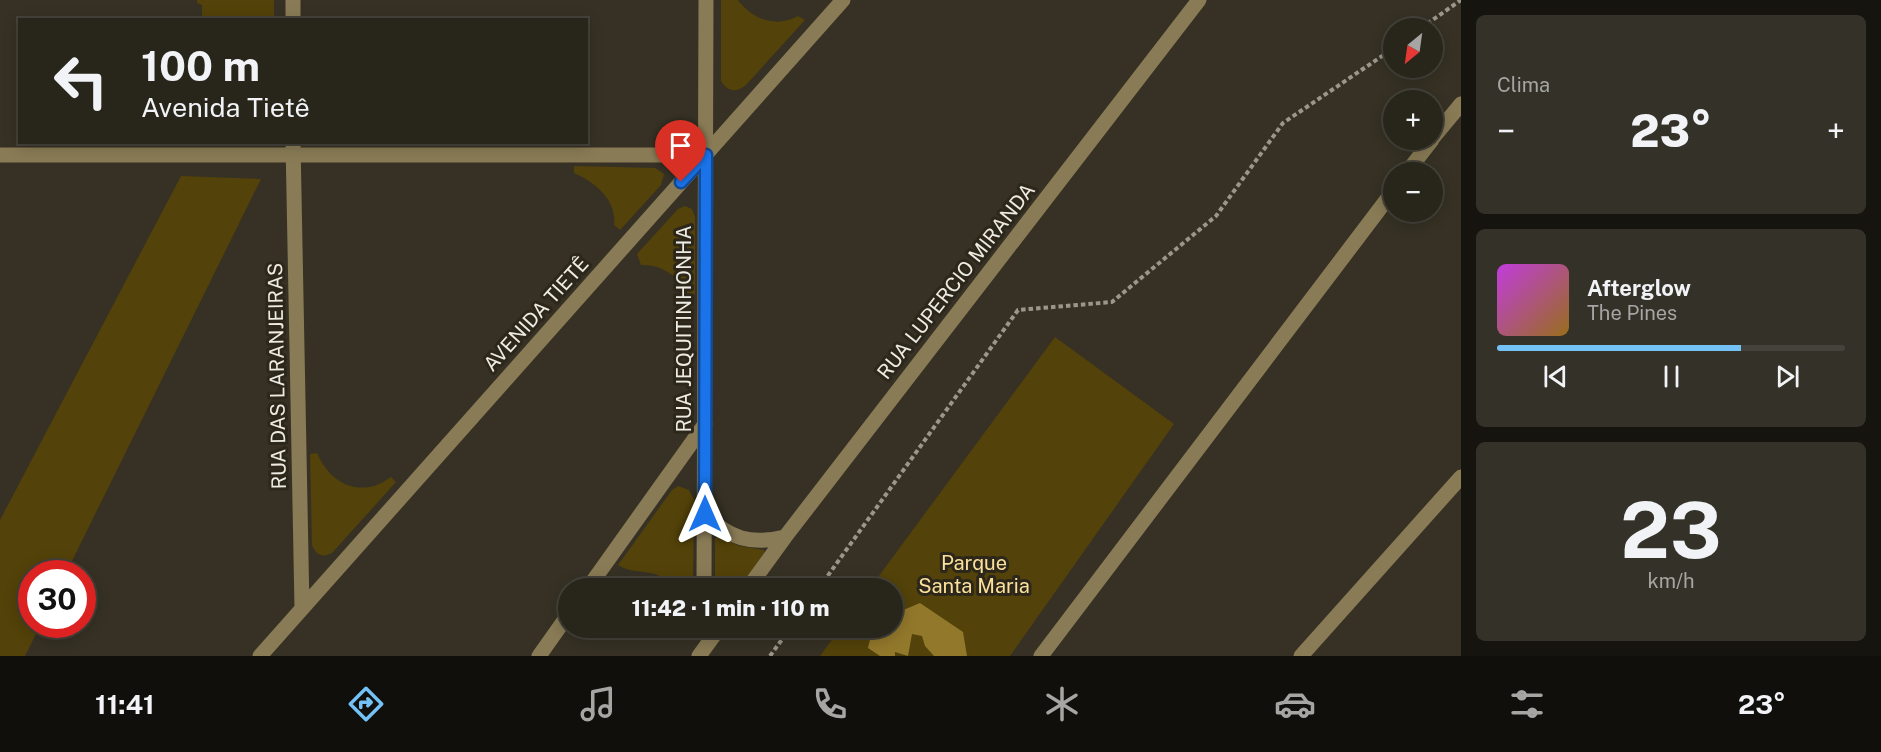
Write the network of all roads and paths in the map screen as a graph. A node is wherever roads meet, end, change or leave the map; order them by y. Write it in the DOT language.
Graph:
graph roads {
  1 [pos="292,0"];
  2 [pos="706,0"];
  3 [pos="843,0"];
  4 [pos="1199,0"];
  5 [pos="1461,0"];
  6 [pos="293,18"];
  7 [pos="1435,18"];
  8 [pos="1383,55"];
  9 [pos="1461,104"];
  10 [pos="1443,126"];
  11 [pos="293,149"];
  12 [pos="1424,150"];
  13 [pos="0,155"];
  14 [pos="706,155"];
  15 [pos="1415,162"];
  16 [pos="1383,205"];
  17 [pos="705,424"];
  18 [pos="1461,477"];
  19 [pos="705,514"];
  20 [pos="785,537"];
  21 [pos="595,578"];
  22 [pos="704,578"];
  23 [pos="755,578"];
  24 [pos="826,578"];
  25 [pos="303,608"];
  26 [pos="558,629"];
  27 [pos="708,638"];
  28 [pos="712,638"];
  29 [pos="783,638"];
  30 [pos="709,642"];
  31 [pos="260,656"];
  32 [pos="539,656"];
  33 [pos="699,656"];
  34 [pos="770,656"];
  35 [pos="1041,656"];
  36 [pos="1301,656"];
  1 -- 6 [label="street"];
  2 -- 14 [label="street, RUA JEQUITINHONHA"];
  3 -- 14 [label="street, AVENIDA TIETÊ"];
  4 -- 20 [label="street, RUA LUPERCIO MIRANDA"];
  5 -- 7 [label="path"];
  8 -- 24 [label="path"];
  9 -- 10 [label="street"];
  11 -- 13 [label="street"];
  11 -- 14 [label="street"];
  11 -- 25 [label="street, RUA DAS LARANJEIRAS"];
  12 -- 15 [label="street"];
  14 -- 17 [label="street, RUA JEQUITINHONHA"];
  14 -- 25 [label="street, AVENIDA TIETÊ"];
  16 -- 35 [label="street"];
  17 -- 19 [label="street, RUA JEQUITINHONHA"];
  17 -- 21 [label="street"];
  18 -- 36 [label="street"];
  19 -- 20 [label="street"];
  19 -- 22 [label="street, RUA JEQUITINHONHA"];
  20 -- 23 [label="street, RUA LUPERCIO MIRANDA"];
  25 -- 31 [label="street, AVENIDA TIETÊ"];
  26 -- 32 [label="street"];
  27 -- 30 [label="street"];
  28 -- 30 [label="street"];
  29 -- 34 [label="path"];
  30 -- 33 [label="street"];
}
